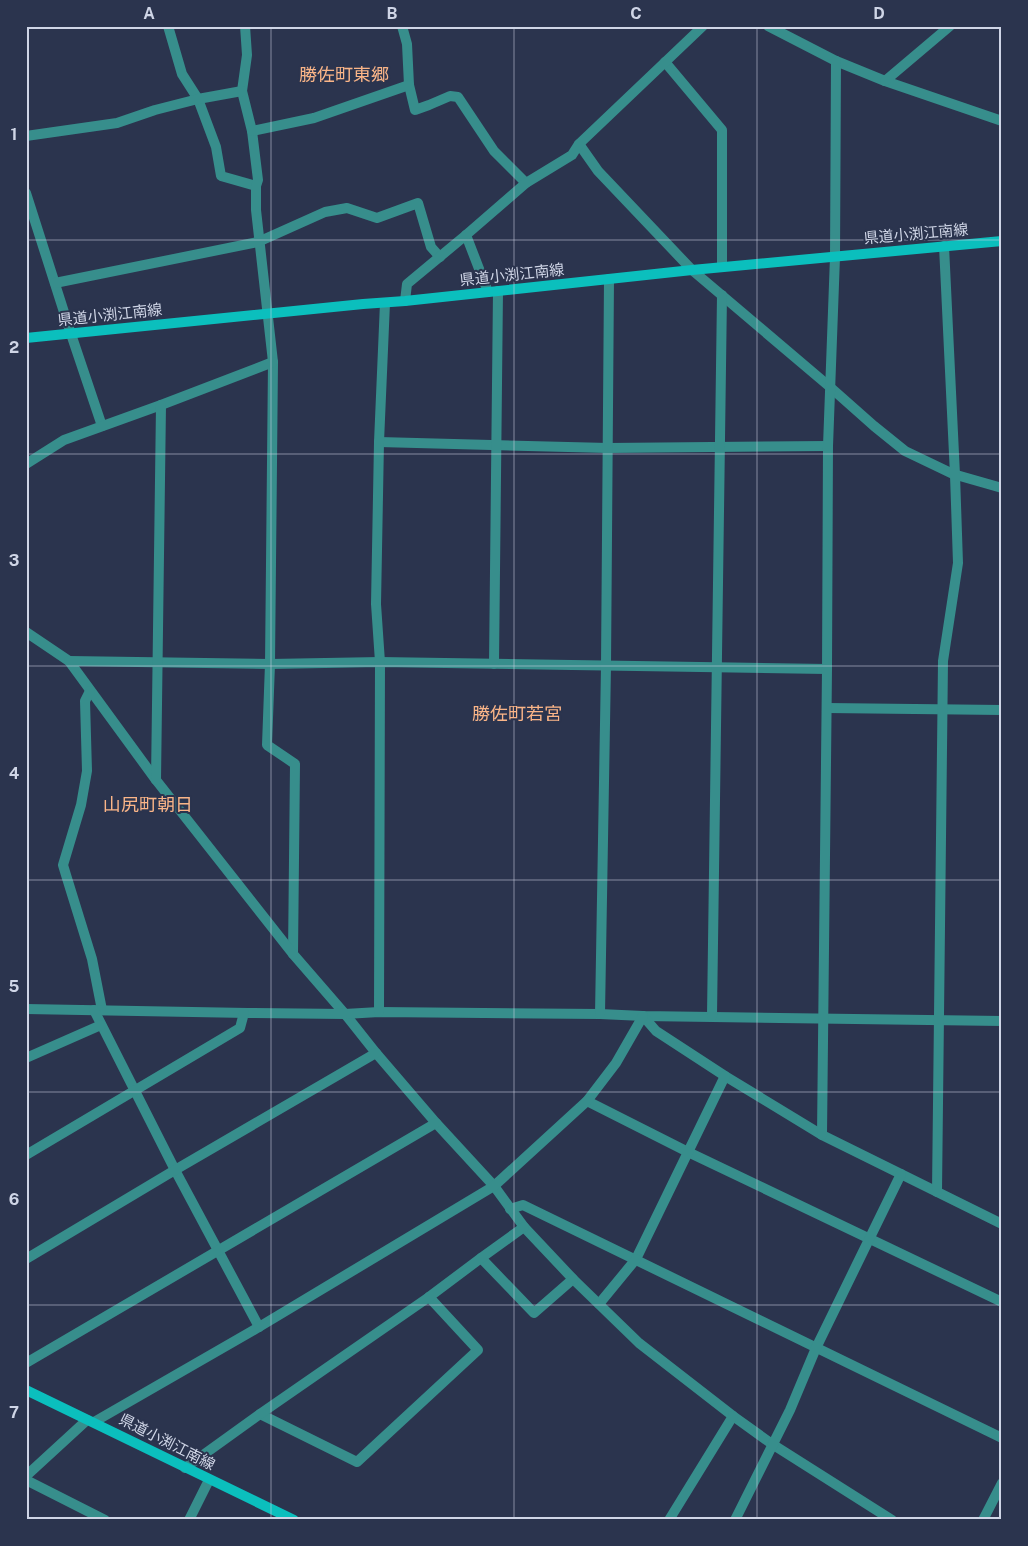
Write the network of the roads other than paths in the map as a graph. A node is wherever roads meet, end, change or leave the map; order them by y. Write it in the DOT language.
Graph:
graph roads {
  1 [pos="168,26"];
  2 [pos="245,26"];
  3 [pos="402,26"];
  4 [pos="704,26"];
  5 [pos="768,26"];
  6 [pos="950,26"];
  7 [pos="836,61"];
  8 [pos="665,62"];
  9 [pos="885,81"];
  10 [pos="409,85"];
  11 [pos="242,91"];
  12 [pos="198,99"];
  13 [pos="1002,122"];
  14 [pos="252,131"];
  15 [pos="26,136"];
  16 [pos="579,144"];
  17 [pos="526,183"];
  18 [pos="256,186"];
  19 [pos="26,192"];
  20 [pos="466,235"];
  21 [pos="1002,241"];
  22 [pos="258,242"];
  23 [pos="944,246"];
  24 [pos="835,256"];
  25 [pos="440,257"];
  26 [pos="722,267"];
  27 [pos="692,270"];
  28 [pos="609,279"];
  29 [pos="55,284"];
  30 [pos="493,292"];
  31 [pos="722,295"];
  32 [pos="405,301"];
  33 [pos="385,303"];
  34 [pos="267,314"];
  35 [pos="71,334"];
  36 [pos="26,338"];
  37 [pos="272,362"];
  38 [pos="830,387"];
  39 [pos="161,405"];
  40 [pos="102,426"];
  41 [pos="379,442"];
  42 [pos="496,445"];
  43 [pos="828,446"];
  44 [pos="719,447"];
  45 [pos="608,448"];
  46 [pos="26,464"];
  47 [pos="955,475"];
  48 [pos="1002,488"];
  49 [pos="26,632"];
  50 [pos="69,661"];
  51 [pos="158,662"];
  52 [pos="380,662"];
  53 [pos="270,664"];
  54 [pos="494,664"];
  55 [pos="606,666"];
  56 [pos="716,667"];
  57 [pos="827,669"];
  58 [pos="90,691"];
  59 [pos="827,708"];
  60 [pos="942,709"];
  61 [pos="1002,710"];
  62 [pos="156,780"];
  63 [pos="293,954"];
  64 [pos="26,1009"];
  65 [pos="98,1010"];
  66 [pos="379,1012"];
  67 [pos="244,1013"];
  68 [pos="345,1014"];
  69 [pos="600,1014"];
  70 [pos="642,1016"];
  71 [pos="712,1016"];
  72 [pos="823,1019"];
  73 [pos="940,1020"];
  74 [pos="1002,1021"];
  75 [pos="101,1025"];
  76 [pos="376,1053"];
  77 [pos="26,1058"];
  78 [pos="725,1076"];
  79 [pos="134,1090"];
  80 [pos="587,1101"];
  81 [pos="436,1122"];
  82 [pos="822,1135"];
  83 [pos="688,1152"];
  84 [pos="26,1155"];
  85 [pos="175,1170"];
  86 [pos="901,1174"];
  87 [pos="494,1186"];
  88 [pos="937,1192"];
  89 [pos="510,1209"];
  90 [pos="1002,1224"];
  91 [pos="524,1227"];
  92 [pos="870,1238"];
  93 [pos="218,1251"];
  94 [pos="481,1258"];
  95 [pos="26,1259"];
  96 [pos="636,1259"];
  97 [pos="573,1279"];
  98 [pos="429,1297"];
  99 [pos="1002,1302"];
  100 [pos="599,1304"];
  101 [pos="259,1326"];
  102 [pos="816,1348"];
  103 [pos="26,1363"];
  104 [pos="26,1390"];
  105 [pos="260,1414"];
  106 [pos="733,1416"];
  107 [pos="91,1421"];
  108 [pos="1002,1438"];
  109 [pos="772,1444"];
  110 [pos="185,1468"];
  111 [pos="26,1476"];
  112 [pos="26,1480"];
  113 [pos="209,1480"];
  114 [pos="1002,1483"];
  115 [pos="105,1520"];
  116 [pos="189,1520"];
  117 [pos="294,1520"];
  118 [pos="669,1520"];
  119 [pos="736,1520"];
  120 [pos="892,1520"];
  121 [pos="983,1520"];
  1 -- 12 [label="street"];
  2 -- 11 [label="street"];
  3 -- 10 [label="street"];
  4 -- 8 [label="street"];
  5 -- 7 [label="street"];
  6 -- 9 [label="street"];
  7 -- 9 [label="street"];
  7 -- 24 [label="street"];
  8 -- 16 [label="street"];
  8 -- 26 [label="street"];
  9 -- 13 [label="street"];
  10 -- 14 [label="street"];
  10 -- 17 [label="street"];
  11 -- 12 [label="street"];
  11 -- 14 [label="street"];
  12 -- 15 [label="street"];
  12 -- 18 [label="street"];
  14 -- 18 [label="street"];
  16 -- 17 [label="street"];
  16 -- 27 [label="street"];
  17 -- 20 [label="street"];
  18 -- 22 [label="street"];
  19 -- 29 [label="street"];
  20 -- 25 [label="street"];
  20 -- 30 [label="street"];
  21 -- 23 [label="main road, 県道小渕江南線"];
  22 -- 25 [label="street"];
  22 -- 29 [label="street"];
  22 -- 34 [label="street"];
  23 -- 24 [label="main road, 県道小渕江南線"];
  23 -- 47 [label="street"];
  24 -- 26 [label="main road, 県道小渕江南線"];
  24 -- 38 [label="street"];
  25 -- 32 [label="street"];
  26 -- 27 [label="main road, 県道小渕江南線"];
  27 -- 28 [label="main road, 県道小渕江南線"];
  27 -- 31 [label="street"];
  28 -- 30 [label="main road, 県道小渕江南線"];
  28 -- 45 [label="street"];
  29 -- 35 [label="street"];
  30 -- 32 [label="main road, 県道小渕江南線"];
  30 -- 42 [label="street"];
  31 -- 38 [label="street"];
  31 -- 44 [label="street"];
  32 -- 33 [label="main road, 県道小渕江南線"];
  33 -- 34 [label="main road, 県道小渕江南線"];
  33 -- 41 [label="street"];
  34 -- 35 [label="main road, 県道小渕江南線"];
  34 -- 37 [label="street"];
  35 -- 36 [label="main road, 県道小渕江南線"];
  35 -- 40 [label="street"];
  37 -- 39 [label="street"];
  37 -- 53 [label="street"];
  38 -- 43 [label="street"];
  38 -- 47 [label="street"];
  39 -- 40 [label="street"];
  39 -- 51 [label="street"];
  40 -- 46 [label="street"];
  41 -- 42 [label="street"];
  41 -- 52 [label="street"];
  42 -- 45 [label="street"];
  42 -- 54 [label="street"];
  43 -- 44 [label="street"];
  43 -- 57 [label="street"];
  44 -- 45 [label="street"];
  44 -- 56 [label="street"];
  45 -- 55 [label="street"];
  47 -- 48 [label="street"];
  47 -- 60 [label="street"];
  49 -- 50 [label="street"];
  50 -- 51 [label="street"];
  50 -- 58 [label="street"];
  51 -- 53 [label="street"];
  51 -- 62 [label="street"];
  52 -- 53 [label="street"];
  52 -- 54 [label="street"];
  52 -- 66 [label="street"];
  53 -- 63 [label="street"];
  54 -- 55 [label="street"];
  55 -- 56 [label="street"];
  55 -- 69 [label="street"];
  56 -- 57 [label="street"];
  56 -- 71 [label="street"];
  57 -- 59 [label="street"];
  58 -- 62 [label="street"];
  58 -- 65 [label="street"];
  59 -- 60 [label="street"];
  59 -- 72 [label="street"];
  60 -- 61 [label="street"];
  60 -- 73 [label="street"];
  62 -- 63 [label="street"];
  63 -- 68 [label="street"];
  64 -- 65 [label="street"];
  65 -- 67 [label="street"];
  65 -- 75 [label="street"];
  66 -- 68 [label="street"];
  66 -- 69 [label="street"];
  67 -- 68 [label="street"];
  67 -- 79 [label="street"];
  68 -- 76 [label="street"];
  69 -- 70 [label="street"];
  70 -- 71 [label="street"];
  70 -- 78 [label="street"];
  70 -- 80 [label="street"];
  71 -- 72 [label="street"];
  72 -- 73 [label="street"];
  72 -- 82 [label="street"];
  73 -- 74 [label="street"];
  73 -- 88 [label="street"];
  75 -- 77 [label="street"];
  75 -- 79 [label="street"];
  76 -- 81 [label="street"];
  76 -- 85 [label="street"];
  78 -- 82 [label="street"];
  78 -- 83 [label="street"];
  79 -- 84 [label="street"];
  79 -- 85 [label="street"];
  80 -- 83 [label="street"];
  80 -- 87 [label="street"];
  81 -- 87 [label="street"];
  81 -- 93 [label="street"];
  82 -- 86 [label="street"];
  83 -- 92 [label="street"];
  83 -- 96 [label="street"];
  85 -- 93 [label="street"];
  85 -- 95 [label="street"];
  86 -- 88 [label="street"];
  86 -- 92 [label="street"];
  87 -- 89 [label="street"];
  87 -- 101 [label="street"];
  88 -- 90 [label="street"];
  89 -- 91 [label="street"];
  89 -- 96 [label="street"];
  91 -- 94 [label="street"];
  91 -- 97 [label="street"];
  92 -- 99 [label="street"];
  92 -- 102 [label="street"];
  93 -- 101 [label="street"];
  93 -- 103 [label="street"];
  94 -- 97 [label="street"];
  94 -- 98 [label="street"];
  96 -- 100 [label="street"];
  96 -- 102 [label="street"];
  97 -- 100 [label="street"];
  98 -- 105 [label="street"];
  98 -- 105 [label="street"];
  100 -- 106 [label="street"];
  101 -- 107 [label="street"];
  102 -- 108 [label="street"];
  102 -- 109 [label="street"];
  104 -- 107 [label="main road, 県道小渕江南線"];
  105 -- 110 [label="street"];
  106 -- 109 [label="street"];
  106 -- 118 [label="street"];
  107 -- 110 [label="main road, 県道小渕江南線"];
  107 -- 111 [label="street"];
  109 -- 119 [label="street"];
  109 -- 120 [label="street"];
  110 -- 113 [label="main road, 県道小渕江南線"];
  112 -- 115 [label="street"];
  113 -- 116 [label="street"];
  113 -- 117 [label="main road, 県道小渕江南線"];
  114 -- 121 [label="street"];
}
